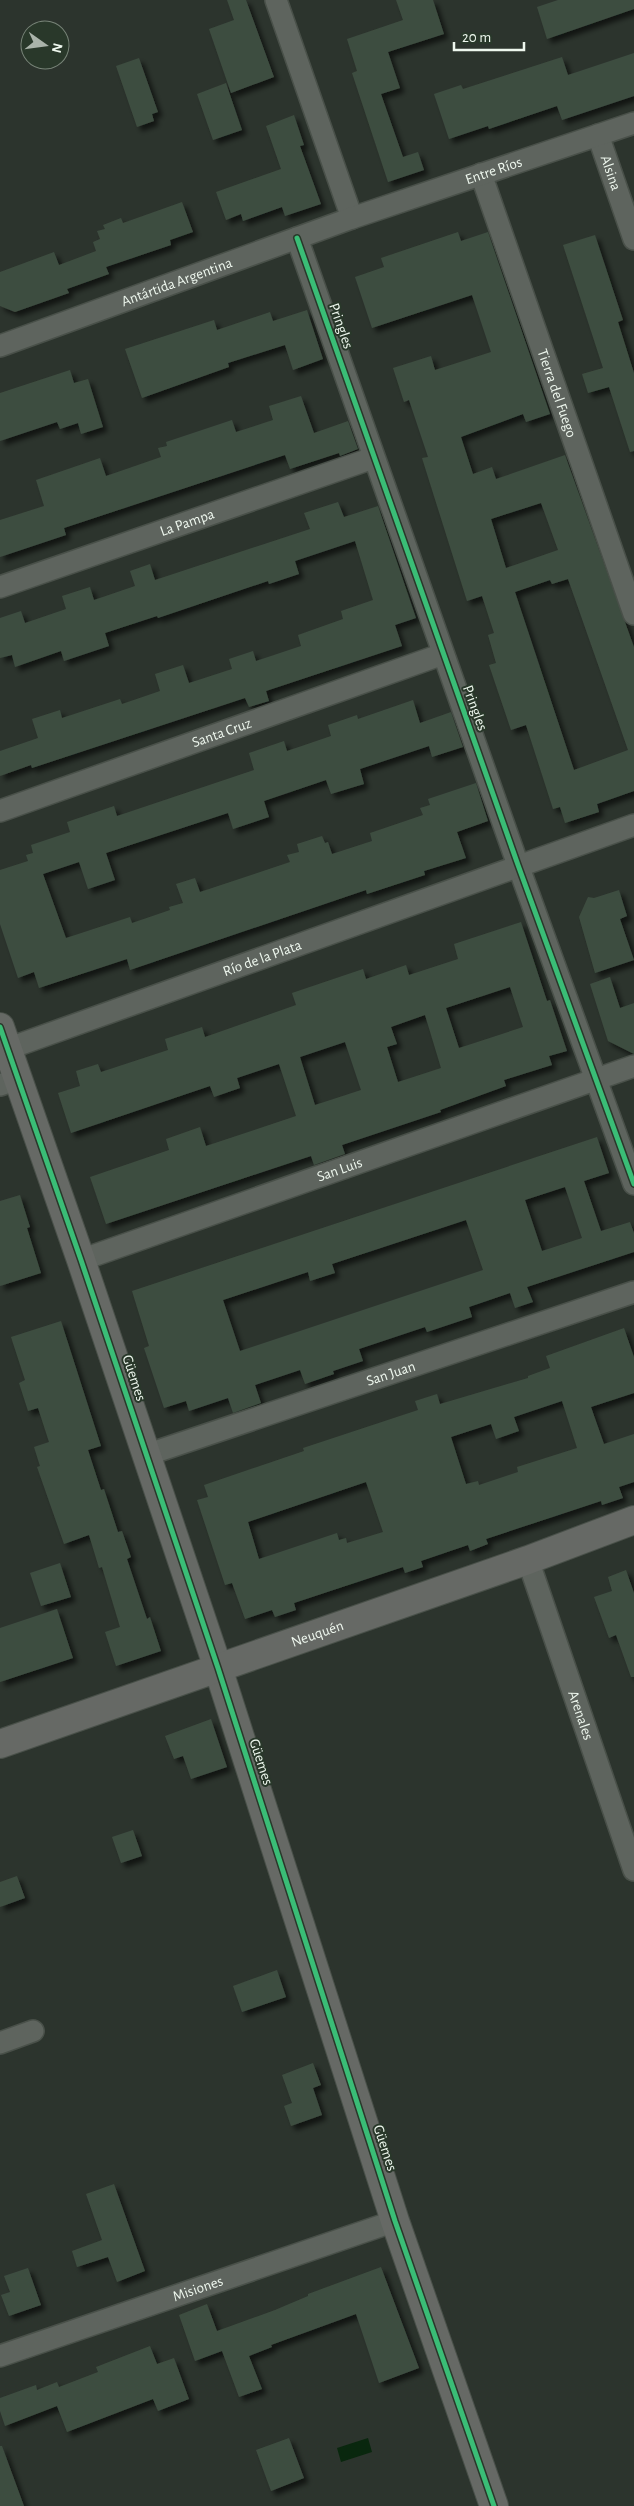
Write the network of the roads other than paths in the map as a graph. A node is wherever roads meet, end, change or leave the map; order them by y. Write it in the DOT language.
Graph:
graph roads {
  1 [pos="276,0"];
  2 [pos="634,123"];
  3 [pos="598,135"];
  4 [pos="481,174"];
  5 [pos="352,218"];
  6 [pos="297,238"];
  7 [pos="634,239"];
  8 [pos="0,346"];
  9 [pos="373,458"];
  10 [pos="0,587"];
  11 [pos="634,614"];
  12 [pos="443,654"];
  13 [pos="0,811"];
  14 [pos="634,825"];
  15 [pos="518,865"];
  16 [pos="4,1038"];
  17 [pos="634,1066"];
  18 [pos="596,1078"];
  19 [pos="9,1082"];
  20 [pos="634,1184"];
  21 [pos="81,1260"];
  22 [pos="634,1292"];
  23 [pos="146,1455"];
  24 [pos="634,1520"];
  25 [pos="528,1560"];
  26 [pos="218,1668"];
  27 [pos="0,1744"];
  28 [pos="634,1870"];
  29 [pos="33,2031"];
  30 [pos="0,2043"];
  31 [pos="395,2221"];
  32 [pos="0,2356"];
  33 [pos="494,2506"];
  1 -- 5 [label="street"];
  2 -- 3 [label="street, Entre Ríos"];
  3 -- 4 [label="street, Entre Ríos"];
  3 -- 7 [label="street, Alsina"];
  4 -- 5 [label="street, Entre Ríos"];
  4 -- 11 [label="street, Tierra del Fuego"];
  5 -- 6 [label="street, Antártida Argentina"];
  6 -- 8 [label="street, Antártida Argentina"];
  6 -- 9 [label="street, Pringles"];
  9 -- 10 [label="street, La Pampa"];
  9 -- 12 [label="street, Pringles"];
  12 -- 13 [label="street, Santa Cruz"];
  12 -- 15 [label="street, Pringles"];
  14 -- 15 [label="street, Río de la Plata"];
  15 -- 16 [label="street, Río de la Plata"];
  15 -- 18 [label="street, Pringles"];
  16 -- 19 [label="street, Güemes"];
  17 -- 18 [label="street, San Luis"];
  18 -- 20 [label="street, Pringles"];
  18 -- 21 [label="street, San Luis"];
  19 -- 21 [label="street, Güemes"];
  21 -- 23 [label="street, Güemes"];
  22 -- 23 [label="street, San Juan"];
  23 -- 26 [label="street, Güemes"];
  24 -- 25 [label="street, Neuquén"];
  25 -- 26 [label="street, Neuquén"];
  25 -- 28 [label="street, Arenales"];
  26 -- 27 [label="street, Neuquén"];
  26 -- 31 [label="street, Güemes"];
  29 -- 30 [label="street"];
  31 -- 32 [label="street, Misiones"];
  31 -- 33 [label="street, Güemes"];
}
